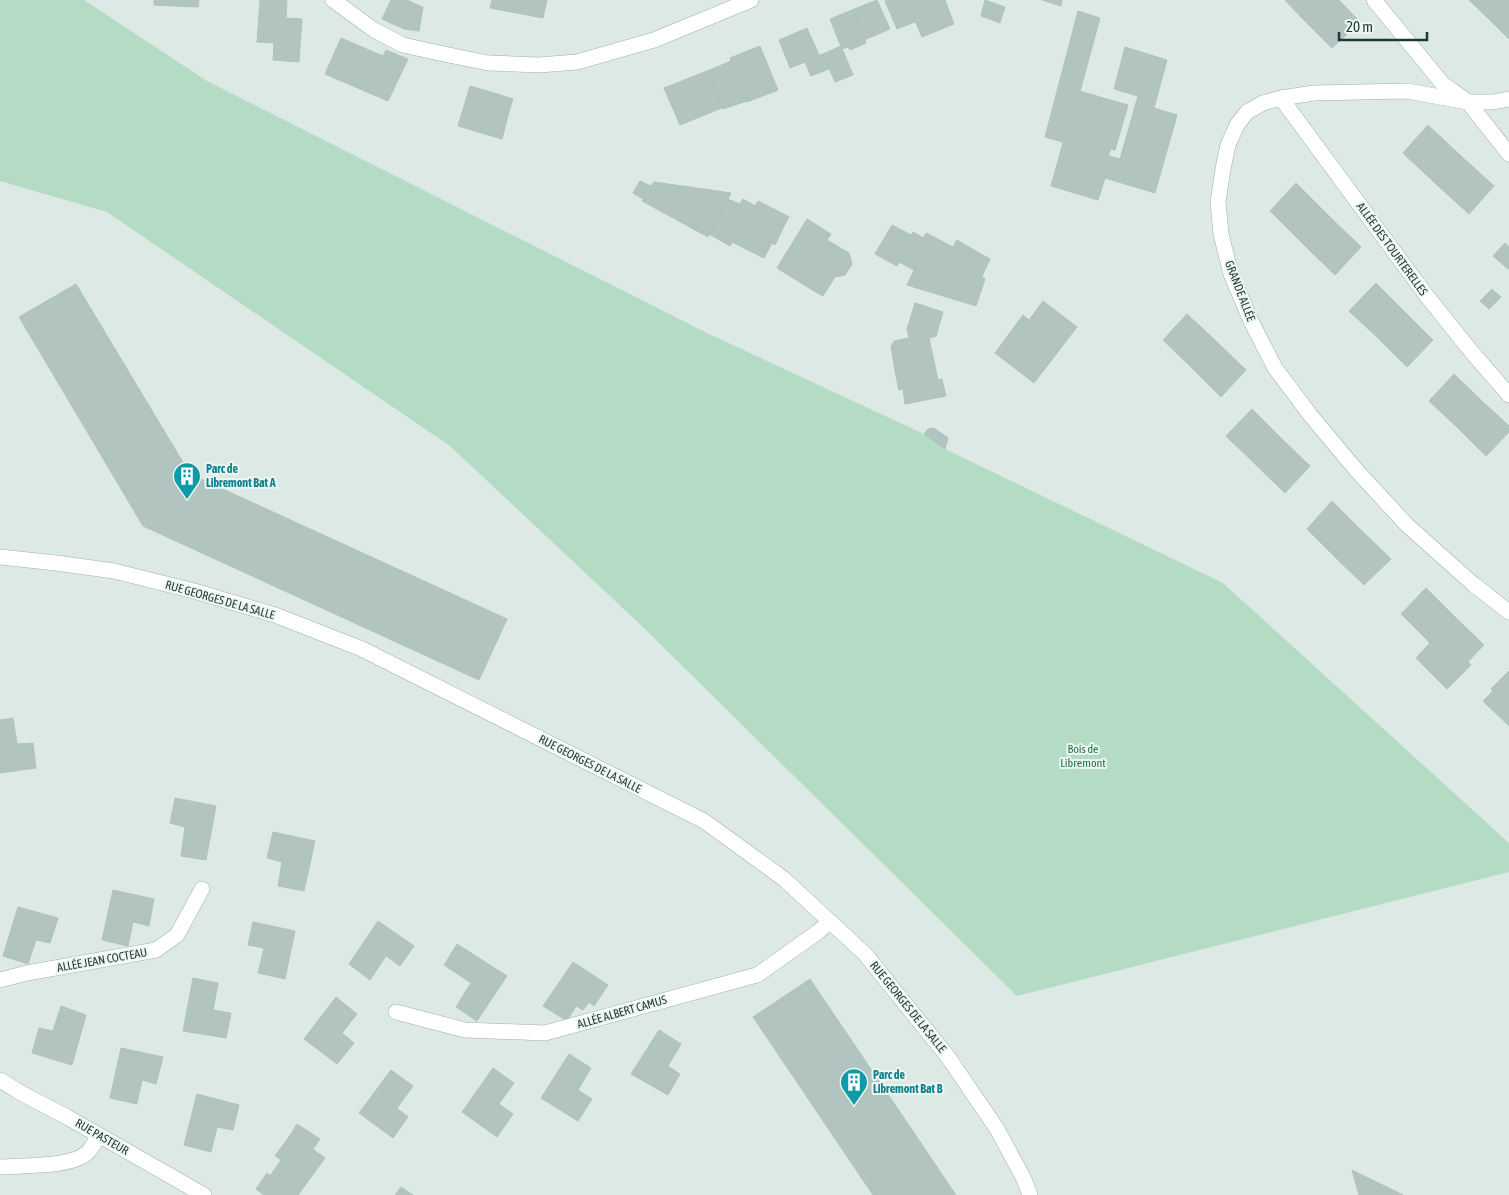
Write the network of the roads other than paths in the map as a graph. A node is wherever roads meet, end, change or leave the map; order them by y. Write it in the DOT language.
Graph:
graph roads {
  1 [pos="332,0"];
  2 [pos="751,0"];
  3 [pos="1374,0"];
  4 [pos="1281,98"];
  5 [pos="1509,99"];
  6 [pos="1468,102"];
  7 [pos="1509,154"];
  8 [pos="1509,395"];
  9 [pos="0,557"];
  10 [pos="1509,612"];
  11 [pos="202,889"];
  12 [pos="830,921"];
  13 [pos="0,980"];
  14 [pos="396,1012"];
  15 [pos="0,1080"];
  16 [pos="99,1136"];
  17 [pos="0,1166"];
  18 [pos="204,1195"];
  19 [pos="1030,1195"];
  1 -- 2 [label="street"];
  3 -- 6 [label="street"];
  4 -- 6 [label="street, GRANDE ALLÉE"];
  4 -- 8 [label="street, ALLÉE DES TOURTERELLES"];
  4 -- 10 [label="street, GRANDE ALLÉE"];
  5 -- 6 [label="street, GRANDE ALLÉE"];
  6 -- 7 [label="street"];
  9 -- 12 [label="street, RUE GEORGES DE LA SALLE"];
  11 -- 13 [label="street, ALLÉE JEAN COCTEAU"];
  12 -- 14 [label="street, ALLÉE ALBERT CAMUS"];
  12 -- 19 [label="street, RUE GEORGES DE LA SALLE"];
  15 -- 16 [label="street, RUE PASTEUR"];
  16 -- 17 [label="street"];
  16 -- 18 [label="street, RUE PASTEUR"];
}
